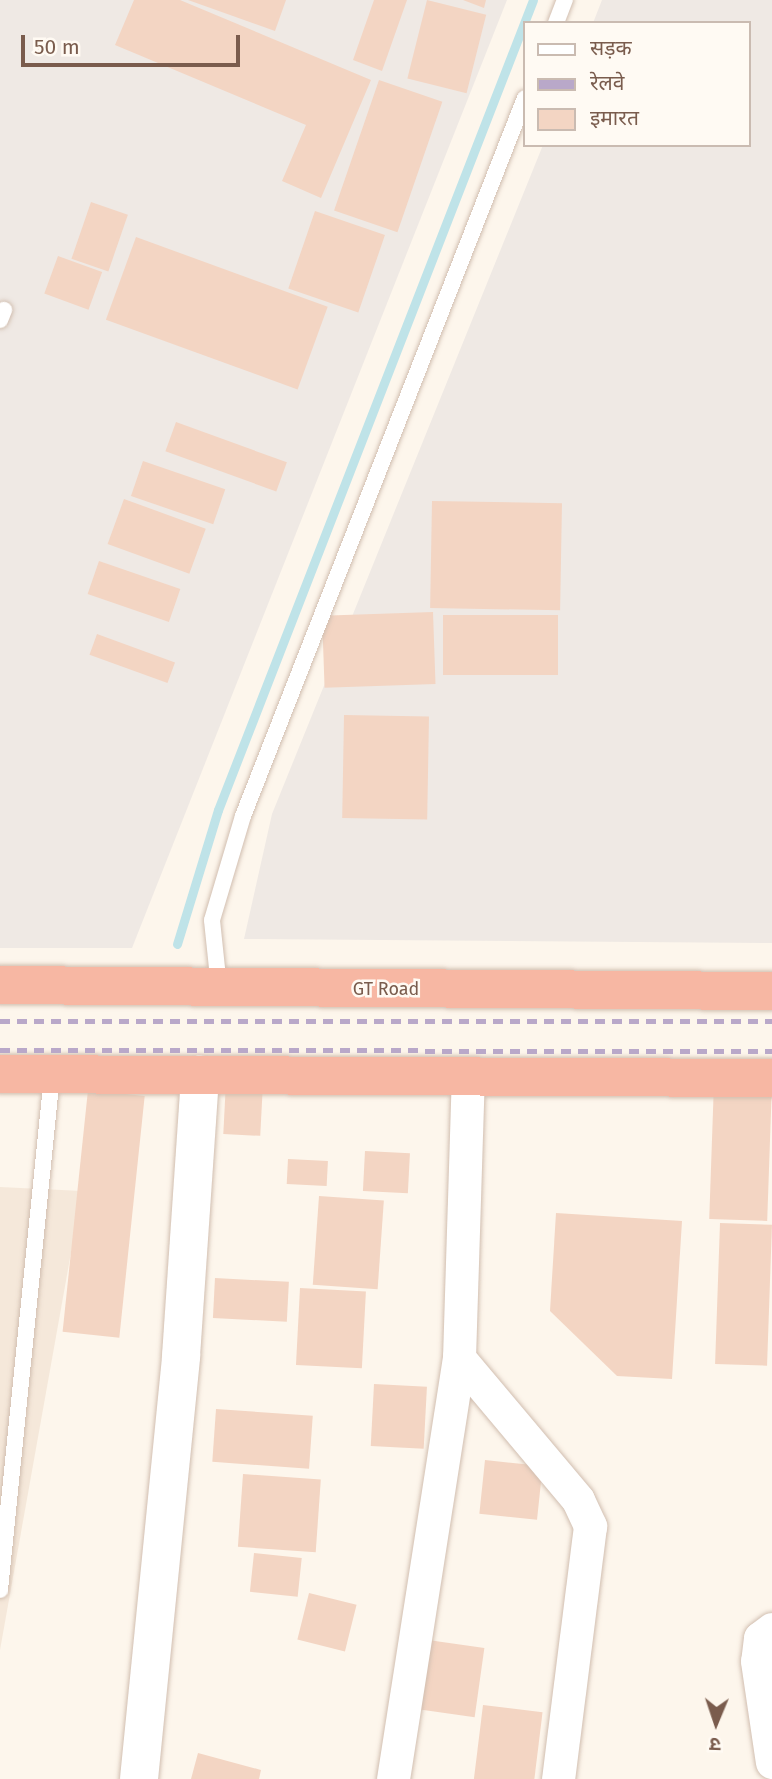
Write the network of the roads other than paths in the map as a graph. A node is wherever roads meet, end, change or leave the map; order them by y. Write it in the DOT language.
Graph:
graph roads {
  1 [pos="565,0"];
  2 [pos="557,21"];
  3 [pos="524,101"];
  4 [pos="0,985"];
  5 [pos="219,987"];
  6 [pos="772,992"];
  7 [pos="0,1074"];
  8 [pos="52,1074"];
  9 [pos="200,1075"];
  10 [pos="468,1076"];
  11 [pos="772,1078"];
  12 [pos="459,1358"];
  13 [pos="0,1590"];
  14 [pos="772,1629"];
  15 [pos="772,1762"];
  16 [pos="139,1779"];
  17 [pos="393,1779"];
  18 [pos="558,1779"];
  1 -- 2 [label="lane"];
  3 -- 5 [label="lane"];
  4 -- 5 [label="highway, GT Road"];
  5 -- 6 [label="highway, GT Road"];
  7 -- 8 [label="highway"];
  8 -- 9 [label="highway"];
  8 -- 13 [label="lane"];
  9 -- 10 [label="highway"];
  9 -- 16 [label="street"];
  10 -- 11 [label="highway"];
  10 -- 12 [label="street"];
  12 -- 17 [label="street"];
  12 -- 18 [label="street"];
  14 -- 15 [label="street"];
}
